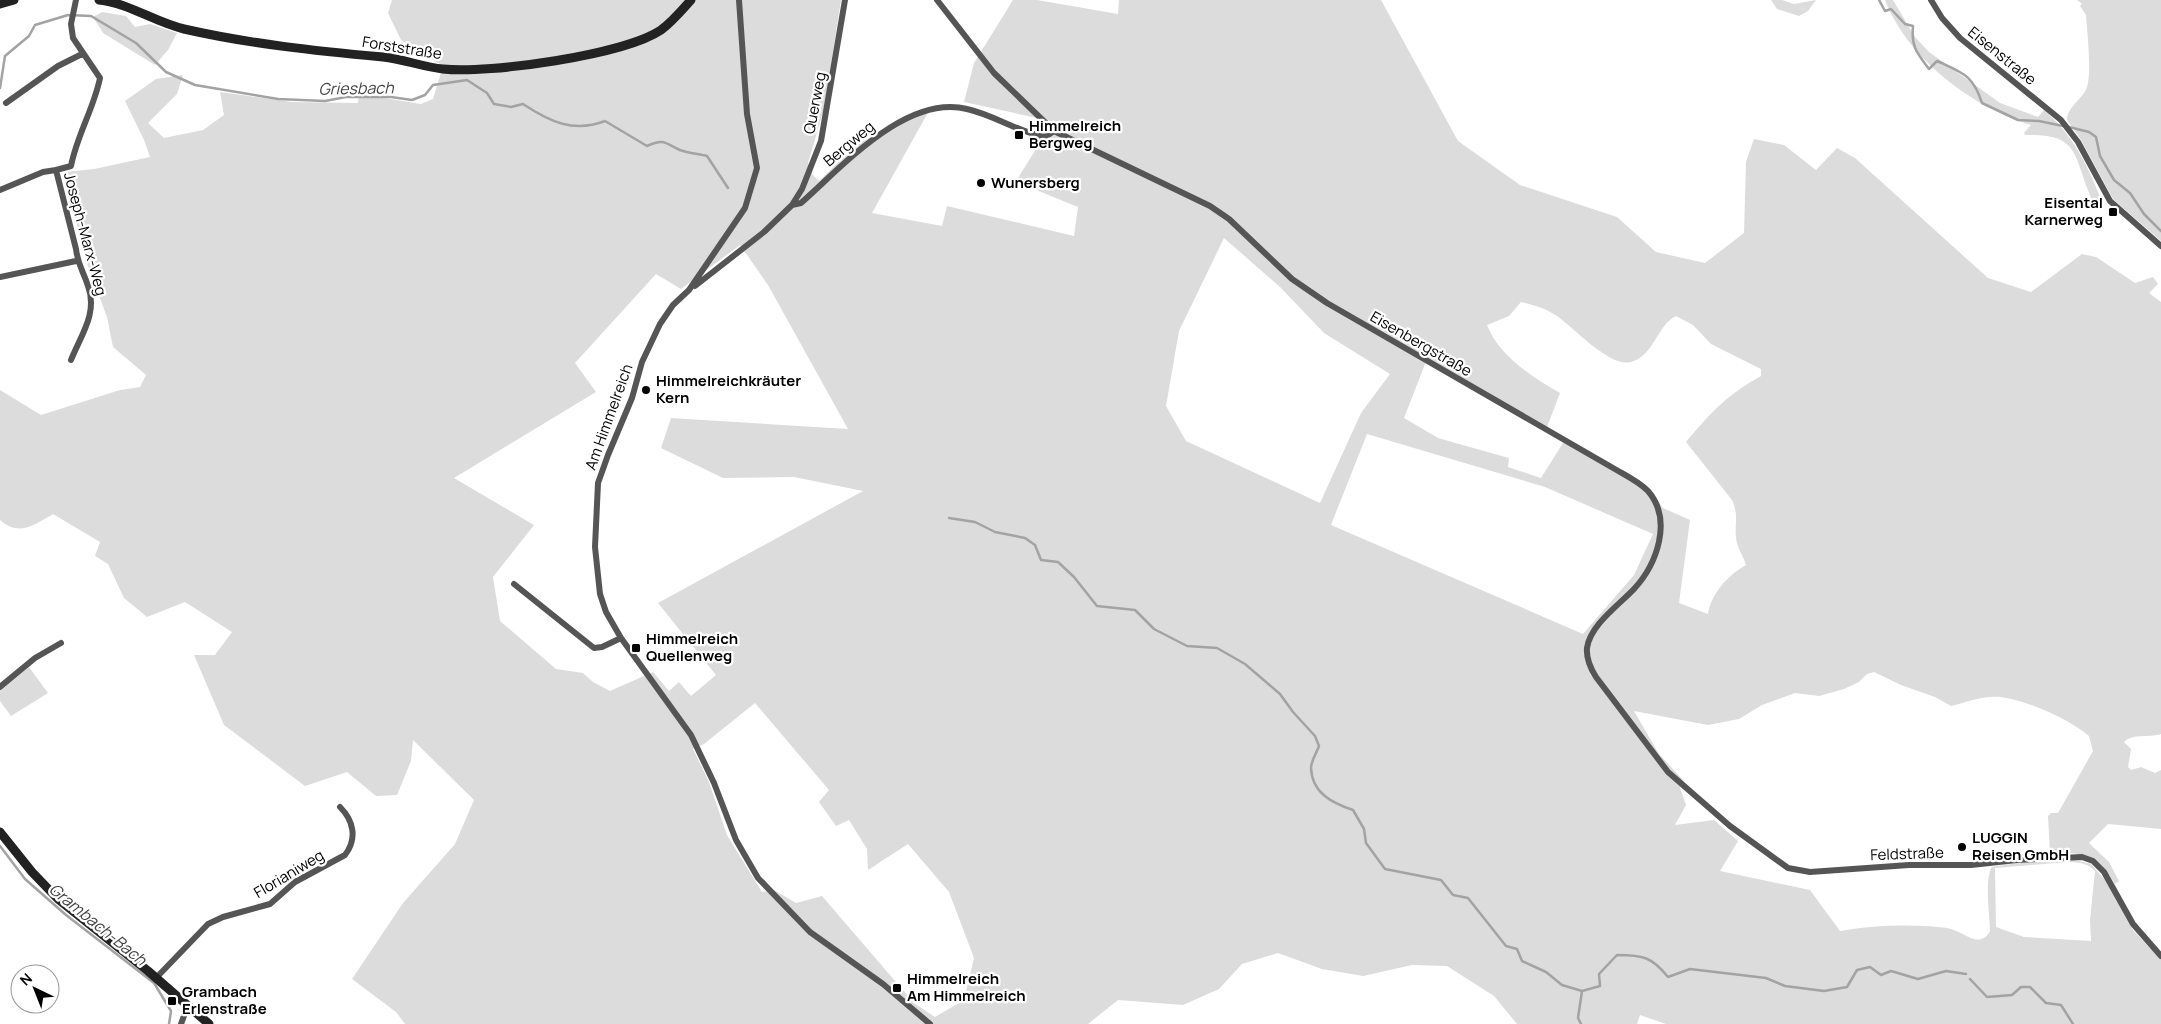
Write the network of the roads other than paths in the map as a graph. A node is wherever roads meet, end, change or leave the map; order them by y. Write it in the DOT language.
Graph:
graph roads {
  1 [pos="14,0"];
  2 [pos="76,0"];
  3 [pos="99,0"];
  4 [pos="690,0"];
  5 [pos="740,0"];
  6 [pos="845,0"];
  7 [pos="936,0"];
  8 [pos="1931,0"];
  9 [pos="0,4"];
  10 [pos="82,54"];
  11 [pos="6,103"];
  12 [pos="1054,130"];
  13 [pos="56,170"];
  14 [pos="0,190"];
  15 [pos="792,205"];
  16 [pos="2161,246"];
  17 [pos="76,261"];
  18 [pos="0,277"];
  19 [pos="689,290"];
  20 [pos="71,360"];
  21 [pos="514,584"];
  22 [pos="621,638"];
  23 [pos="61,643"];
  24 [pos="0,687"];
  25 [pos="1668,772"];
  26 [pos="340,807"];
  27 [pos="0,832"];
  28 [pos="2161,956"];
  29 [pos="156,978"];
  30 [pos="188,1005"];
  31 [pos="180,1024"];
  32 [pos="209,1024"];
  33 [pos="930,1024"];
  1 -- 9 [label="street"];
  2 -- 10 [label="street"];
  3 -- 4 [label="street, Forststraße"];
  5 -- 19 [label="street, Am Himmelreich"];
  6 -- 15 [label="street, Querweg"];
  7 -- 12 [label="street, Eisenbergstraße"];
  8 -- 16 [label="street, Eisenstraße"];
  10 -- 11 [label="street"];
  10 -- 13 [label="street"];
  12 -- 15 [label="street, Bergweg"];
  12 -- 25 [label="street, Eisenbergstraße"];
  13 -- 14 [label="street, Joseph-Marx-Weg"];
  13 -- 17 [label="street, Joseph-Marx-Weg"];
  15 -- 19 [label="street, Bergweg"];
  17 -- 18 [label="street"];
  17 -- 20 [label="street, Joseph-Marx-Weg"];
  19 -- 22 [label="street, Am Himmelreich"];
  21 -- 22 [label="street"];
  22 -- 33 [label="street, Am Himmelreich"];
  23 -- 24 [label="street"];
  25 -- 28 [label="street, Feldstraße"];
  26 -- 29 [label="street, Florianiweg"];
  27 -- 29 [label="street"];
  29 -- 30 [label="street"];
  30 -- 31 [label="street"];
  30 -- 32 [label="street"];
}
